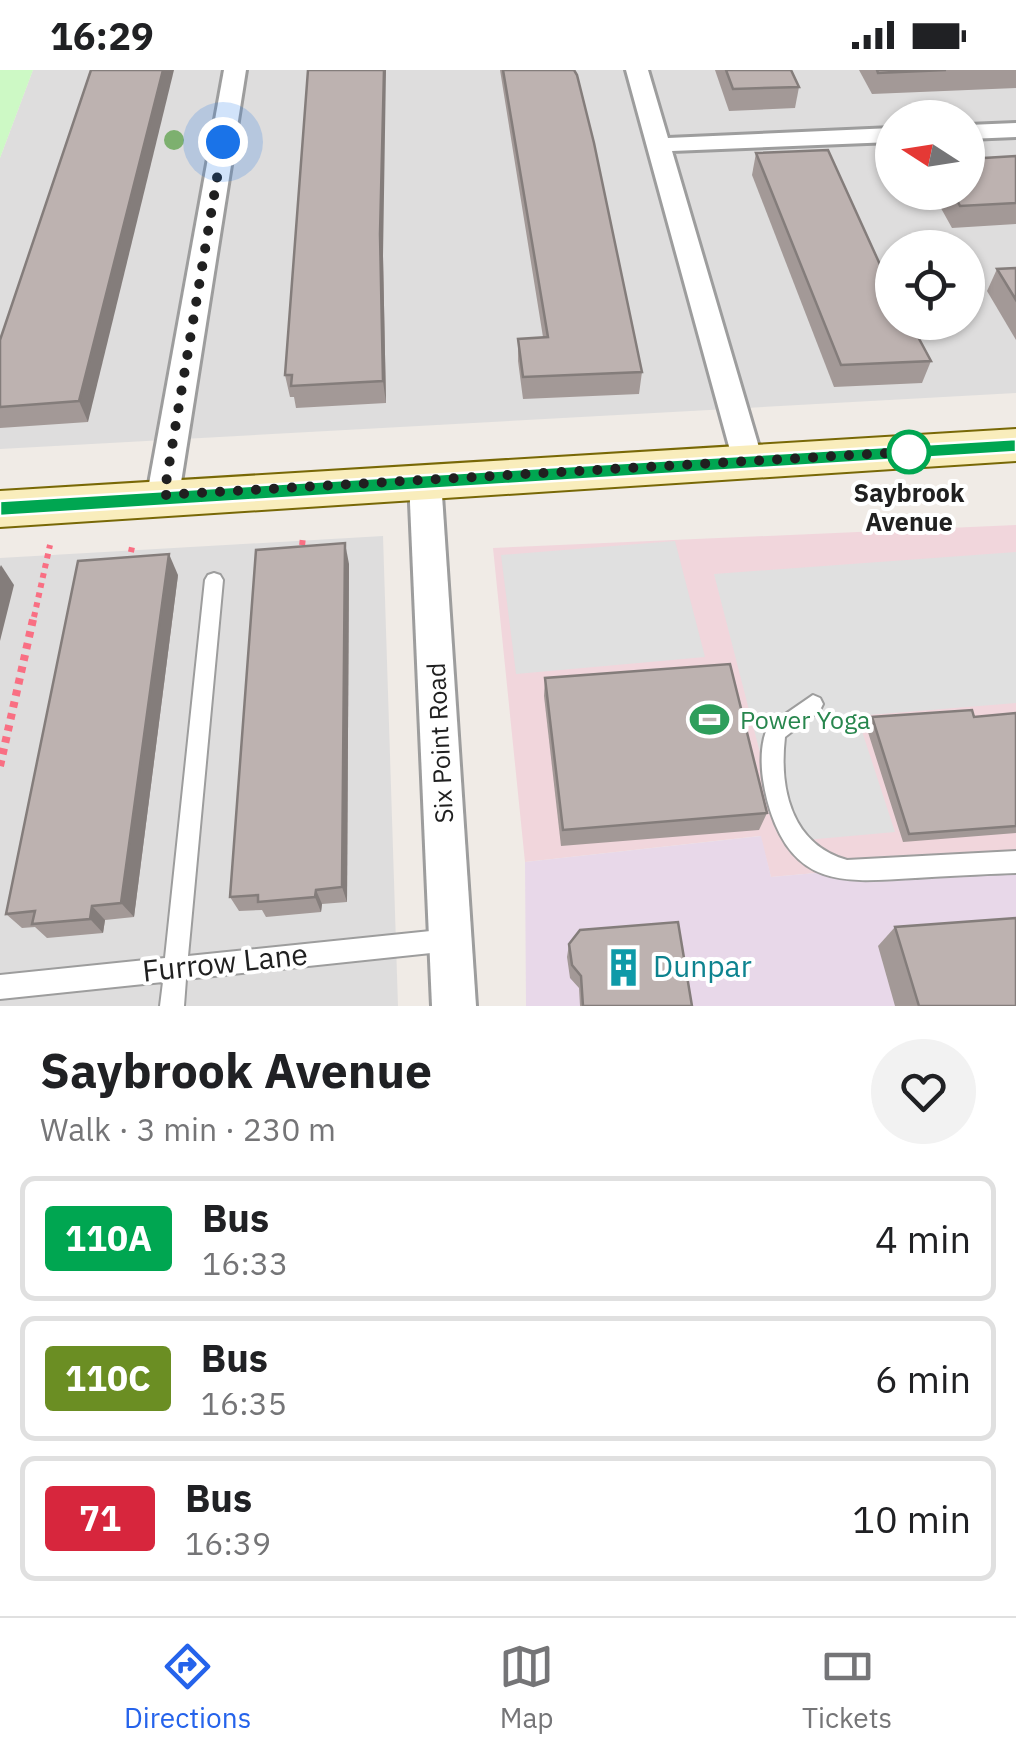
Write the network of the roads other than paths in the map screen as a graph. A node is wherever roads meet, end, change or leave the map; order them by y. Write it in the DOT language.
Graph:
graph roads {
  1 [pos="235,70"];
  2 [pos="637,70"];
  3 [pos="1016,130"];
  4 [pos="985,131"];
  5 [pos="875,136"];
  6 [pos="659,145"];
  7 [pos="1016,446"];
  8 [pos="748,461"];
  9 [pos="425,480"];
  10 [pos="164,495"];
  11 [pos="0,509"];
  12 [pos="214,580"];
  13 [pos="813,704"];
  14 [pos="1016,862"];
  15 [pos="450,940"];
  16 [pos="176,968"];
  17 [pos="0,986"];
  18 [pos="172,1006"];
  19 [pos="454,1006"];
  1 -- 10 [label="street"];
  2 -- 6 [label="street"];
  3 -- 4 [label="street"];
  5 -- 6 [label="street"];
  6 -- 8 [label="street"];
  7 -- 8 [label="main road"];
  8 -- 9 [label="main road"];
  9 -- 10 [label="main road"];
  9 -- 15 [label="street, Six Point Road"];
  10 -- 11 [label="main road"];
  12 -- 16 [label="lane"];
  13 -- 14 [label="lane"];
  15 -- 16 [label="lane, Furrow Lane"];
  15 -- 19 [label="street, Six Point Road"];
  16 -- 17 [label="lane, Furrow Lane"];
  16 -- 18 [label="lane"];
}
